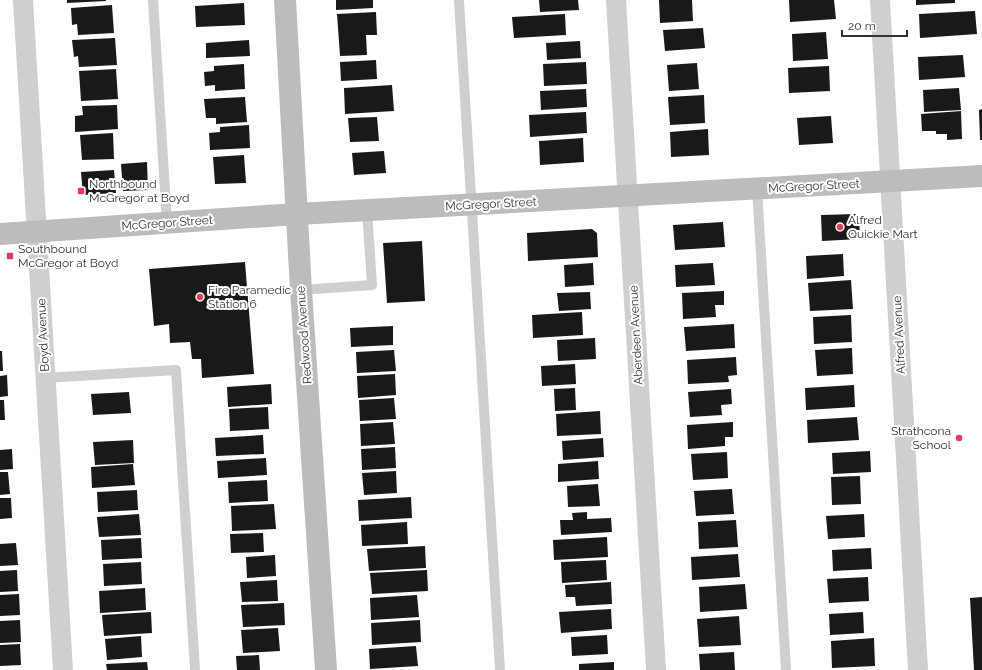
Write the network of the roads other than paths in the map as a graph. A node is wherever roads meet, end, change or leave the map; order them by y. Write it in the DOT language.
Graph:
graph roads {
  1 [pos="23,0"];
  2 [pos="153,0"];
  3 [pos="284,0"];
  4 [pos="459,0"];
  5 [pos="616,0"];
  6 [pos="880,0"];
  7 [pos="982,176"];
  8 [pos="890,182"];
  9 [pos="757,189"];
  10 [pos="628,196"];
  11 [pos="473,205"];
  12 [pos="367,210"];
  13 [pos="297,214"];
  14 [pos="167,223"];
  15 [pos="37,231"];
  16 [pos="0,234"];
  17 [pos="301,290"];
  18 [pos="45,378"];
  19 [pos="63,670"];
  20 [pos="195,670"];
  21 [pos="326,670"];
  22 [pos="500,670"];
  23 [pos="656,670"];
  24 [pos="786,670"];
  25 [pos="918,670"];
  1 -- 15 [label="street, Boyd Avenue"];
  2 -- 14 [label="lane"];
  3 -- 13 [label="main road, Redwood Avenue"];
  4 -- 11 [label="lane"];
  5 -- 10 [label="street, Aberdeen Avenue"];
  6 -- 8 [label="street, Alfred Avenue"];
  7 -- 8 [label="main road, McGregor Street"];
  8 -- 9 [label="main road, McGregor Street"];
  8 -- 25 [label="street, Alfred Avenue"];
  9 -- 10 [label="main road, McGregor Street"];
  9 -- 24 [label="lane"];
  10 -- 11 [label="main road, McGregor Street"];
  10 -- 23 [label="street, Aberdeen Avenue"];
  11 -- 12 [label="main road, McGregor Street"];
  11 -- 22 [label="lane"];
  12 -- 13 [label="main road, McGregor Street"];
  12 -- 17 [label="lane"];
  13 -- 14 [label="main road, McGregor Street"];
  13 -- 17 [label="main road, Redwood Avenue"];
  14 -- 15 [label="main road, McGregor Street"];
  15 -- 16 [label="main road, McGregor Street"];
  15 -- 18 [label="street, Boyd Avenue"];
  17 -- 21 [label="main road, Redwood Avenue"];
  18 -- 19 [label="street, Boyd Avenue"];
  18 -- 20 [label="lane"];
}
